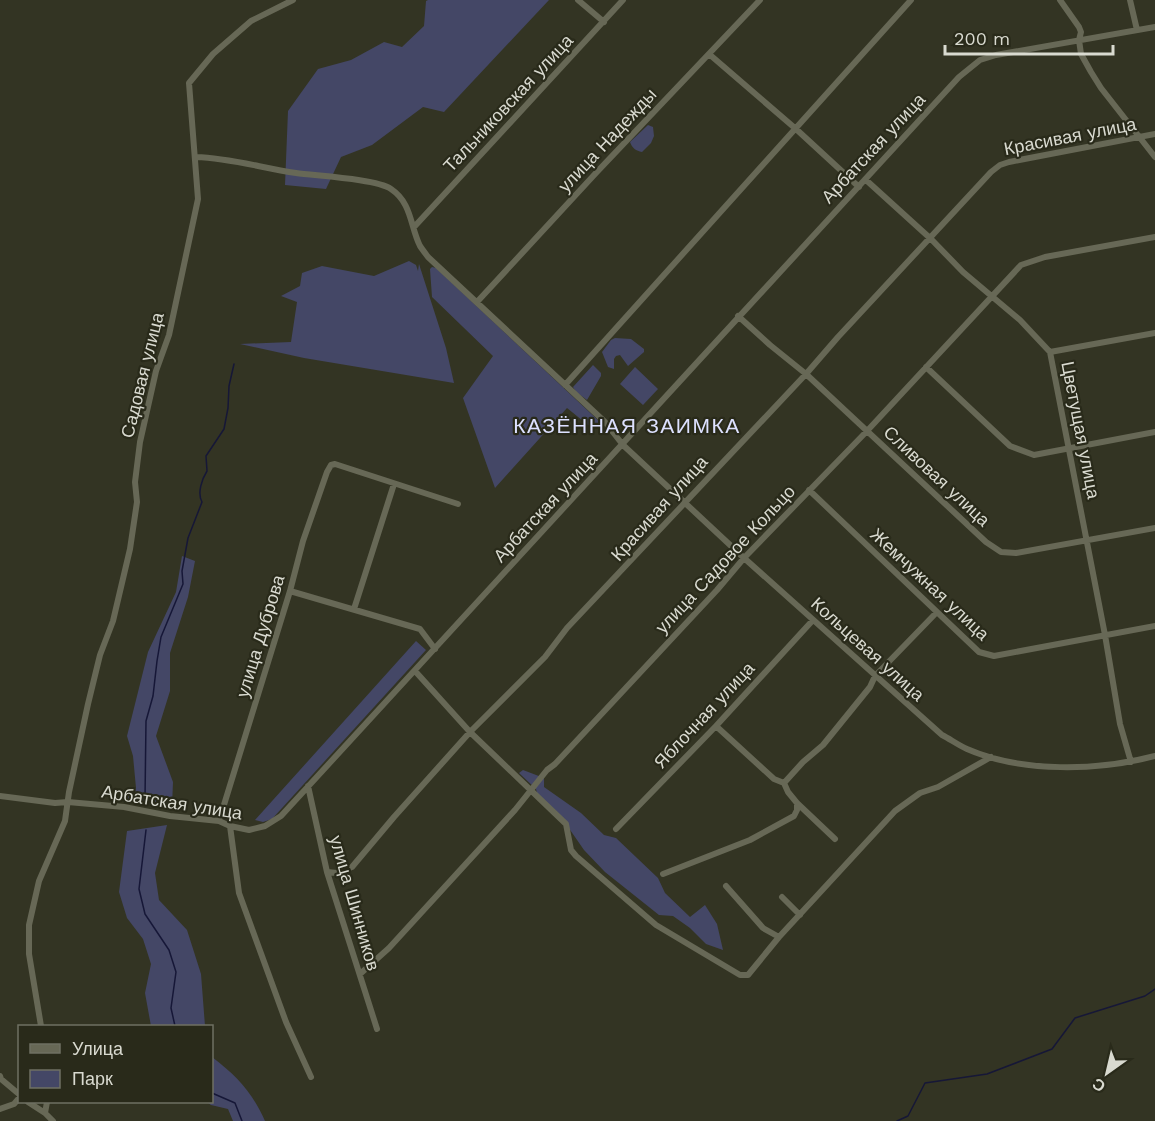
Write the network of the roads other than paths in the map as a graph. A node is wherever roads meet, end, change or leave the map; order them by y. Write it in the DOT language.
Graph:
graph roads {
  1 [pos="293,0"];
  2 [pos="578,0"];
  3 [pos="623,0"];
  4 [pos="760,0"];
  5 [pos="912,0"];
  6 [pos="1060,0"];
  7 [pos="1130,0"];
  8 [pos="604,22"];
  9 [pos="1155,27"];
  10 [pos="1137,30"];
  11 [pos="1079,40"];
  12 [pos="710,54"];
  13 [pos="796,129"];
  14 [pos="1155,134"];
  15 [pos="1140,138"];
  16 [pos="196,157"];
  17 [pos="1155,157"];
  18 [pos="866,180"];
  19 [pos="859,187"];
  20 [pos="414,226"];
  21 [pos="1155,237"];
  22 [pos="931,239"];
  23 [pos="990,296"];
  24 [pos="477,302"];
  25 [pos="738,316"];
  26 [pos="1155,333"];
  27 [pos="1050,351"];
  28 [pos="926,367"];
  29 [pos="806,374"];
  30 [pos="565,385"];
  31 [pos="867,431"];
  32 [pos="1155,432"];
  33 [pos="623,445"];
  34 [pos="1070,448"];
  35 [pos="394,484"];
  36 [pos="809,490"];
  37 [pos="686,502"];
  38 [pos="458,504"];
  39 [pos="1155,528"];
  40 [pos="1087,541"];
  41 [pos="744,558"];
  42 [pos="290,591"];
  43 [pos="354,609"];
  44 [pos="936,613"];
  45 [pos="813,620"];
  46 [pos="1155,626"];
  47 [pos="1105,635"];
  48 [pos="435,649"];
  49 [pos="415,671"];
  50 [pos="875,676"];
  51 [pos="716,726"];
  52 [pos="470,732"];
  53 [pos="1155,756"];
  54 [pos="991,757"];
  55 [pos="1131,762"];
  56 [pos="784,783"];
  57 [pos="308,786"];
  58 [pos="530,789"];
  59 [pos="0,796"];
  60 [pos="68,802"];
  61 [pos="797,803"];
  62 [pos="219,821"];
  63 [pos="230,826"];
  64 [pos="616,829"];
  65 [pos="835,839"];
  66 [pos="327,872"];
  67 [pos="663,874"];
  68 [pos="726,886"];
  69 [pos="782,897"];
  70 [pos="800,915"];
  71 [pos="779,937"];
  72 [pos="360,974"];
  73 [pos="41,1025"];
  74 [pos="377,1029"];
  75 [pos="0,1076"];
  76 [pos="311,1077"];
  77 [pos="18,1094"];
  78 [pos="18,1099"];
  79 [pos="31,1103"];
  80 [pos="47,1103"];
  81 [pos="0,1109"];
  82 [pos="45,1113"];
  83 [pos="53,1121"];
  1 -- 16 [label="street, Садовая улица"];
  2 -- 8 [label="street"];
  3 -- 8 [label="street, Тальниковская улица"];
  4 -- 12 [label="street, улица Надежды"];
  5 -- 13 [label="street"];
  6 -- 11 [label="street"];
  7 -- 10 [label="street"];
  8 -- 20 [label="street, Тальниковская улица"];
  9 -- 10 [label="street, Арбатская улица"];
  10 -- 11 [label="street, Арбатская улица"];
  11 -- 15 [label="street"];
  11 -- 18 [label="street, Арбатская улица"];
  12 -- 13 [label="street"];
  12 -- 24 [label="street, улица Надежды"];
  13 -- 19 [label="street"];
  13 -- 30 [label="street"];
  14 -- 15 [label="street, Красивая улица"];
  15 -- 17 [label="street"];
  15 -- 22 [label="street, Красивая улица"];
  16 -- 20 [label="street, Кольцевая улица"];
  16 -- 60 [label="street, Садовая улица"];
  18 -- 19 [label="street, Арбатская улица"];
  18 -- 22 [label="street, Цветущая улица"];
  19 -- 25 [label="street, Арбатская улица"];
  20 -- 24 [label="street, Кольцевая улица"];
  21 -- 23 [label="street, улица Садовое Кольцо"];
  22 -- 23 [label="street, Цветущая улица"];
  22 -- 29 [label="street, Красивая улица"];
  23 -- 27 [label="street, Цветущая улица"];
  23 -- 28 [label="street, улица Садовое Кольцо"];
  24 -- 30 [label="street, Кольцевая улица"];
  25 -- 29 [label="street, Сливовая улица"];
  25 -- 33 [label="street, Арбатская улица"];
  26 -- 27 [label="street"];
  27 -- 34 [label="street, Цветущая улица"];
  28 -- 31 [label="street, улица Садовое Кольцо"];
  28 -- 34 [label="street"];
  29 -- 31 [label="street, Сливовая улица"];
  29 -- 37 [label="street, Красивая улица"];
  30 -- 33 [label="street, Кольцевая улица"];
  31 -- 36 [label="street, улица Садовое Кольцо"];
  31 -- 40 [label="street, Сливовая улица"];
  32 -- 34 [label="street"];
  33 -- 37 [label="street, Кольцевая улица"];
  33 -- 48 [label="street, Арбатская улица"];
  34 -- 40 [label="street, Цветущая улица"];
  35 -- 38 [label="street"];
  35 -- 42 [label="street, улица Дуброва"];
  35 -- 43 [label="street"];
  36 -- 41 [label="street, улица Садовое Кольцо"];
  36 -- 44 [label="street, Жемчужная улица"];
  37 -- 41 [label="street, Кольцевая улица"];
  37 -- 52 [label="street, Красивая улица"];
  39 -- 40 [label="street, Сливовая улица"];
  40 -- 47 [label="street, Цветущая улица"];
  41 -- 45 [label="street, Кольцевая улица"];
  41 -- 58 [label="street, улица Садовое Кольцо"];
  42 -- 43 [label="street"];
  42 -- 62 [label="street, улица Дуброва"];
  43 -- 48 [label="street"];
  44 -- 47 [label="street, Жемчужная улица"];
  44 -- 50 [label="street"];
  45 -- 50 [label="street, Кольцевая улица"];
  45 -- 51 [label="street, Яблочная улица"];
  46 -- 47 [label="street, Жемчужная улица"];
  47 -- 55 [label="street, Цветущая улица"];
  48 -- 49 [label="street, Арбатская улица"];
  49 -- 52 [label="street"];
  49 -- 57 [label="street, Арбатская улица"];
  50 -- 54 [label="street, Кольцевая улица"];
  50 -- 56 [label="street"];
  51 -- 56 [label="street"];
  51 -- 64 [label="street, Яблочная улица"];
  52 -- 58 [label="street"];
  52 -- 66 [label="street, Красивая улица"];
  53 -- 55 [label="street, Кольцевая улица"];
  54 -- 55 [label="street, Кольцевая улица"];
  54 -- 70 [label="street"];
  56 -- 61 [label="street"];
  57 -- 63 [label="street, Арбатская улица"];
  57 -- 66 [label="street, улица Шинников"];
  58 -- 71 [label="street"];
  58 -- 72 [label="street, улица Садовое Кольцо"];
  59 -- 60 [label="street, Арбатская улица"];
  60 -- 62 [label="street, Арбатская улица"];
  60 -- 73 [label="street, Садовая улица"];
  61 -- 65 [label="street"];
  61 -- 67 [label="street"];
  62 -- 63 [label="street, Арбатская улица"];
  63 -- 76 [label="street"];
  66 -- 72 [label="street, улица Шинников"];
  68 -- 71 [label="street"];
  69 -- 70 [label="street"];
  70 -- 71 [label="street"];
  72 -- 74 [label="street, улица Шинников"];
  75 -- 77 [label="street"];
  78 -- 81 [label="street"];
  79 -- 82 [label="street"];
  80 -- 82 [label="street"];
  82 -- 83 [label="street"];
}
